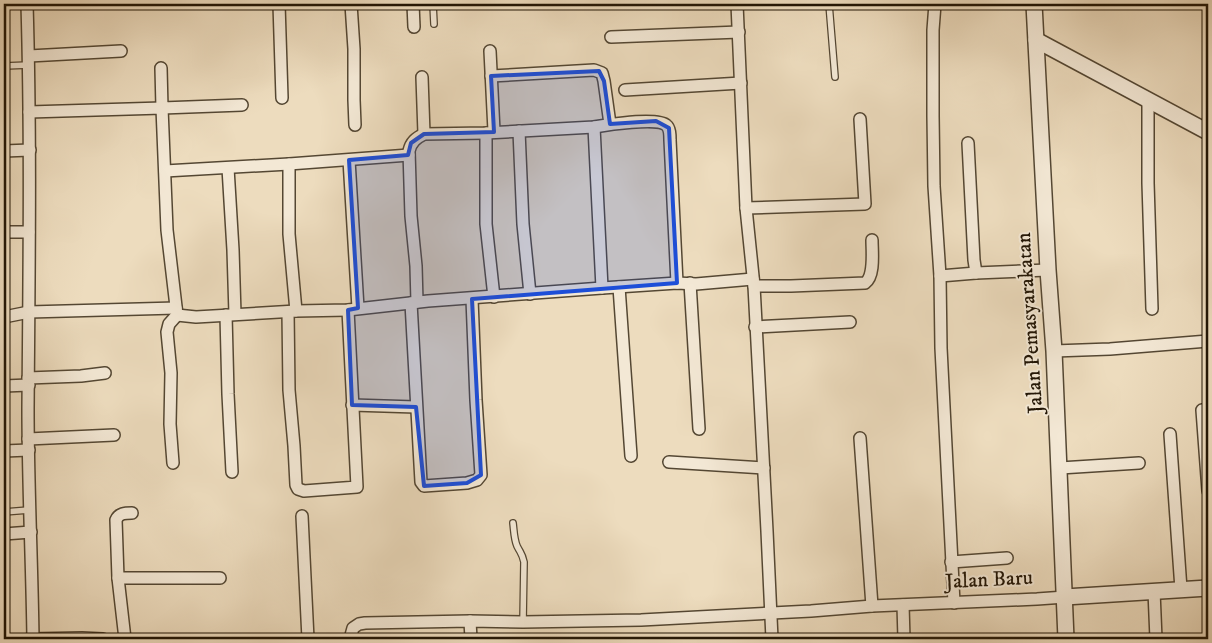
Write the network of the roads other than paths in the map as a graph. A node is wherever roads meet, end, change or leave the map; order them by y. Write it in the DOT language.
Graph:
graph roads {
  1 [pos="27,4"];
  2 [pos="280,4"];
  3 [pos="351,4"];
  4 [pos="413,4"];
  5 [pos="433,4"];
  6 [pos="737,4"];
  7 [pos="830,4"];
  8 [pos="935,4"];
  9 [pos="1034,4"];
  10 [pos="434,24"];
  11 [pos="414,26"];
  12 [pos="739,32"];
  13 [pos="611,37"];
  14 [pos="1036,40"];
  15 [pos="121,51"];
  16 [pos="490,52"];
  17 [pos="29,60"];
  18 [pos="4,66"];
  19 [pos="162,68"];
  20 [pos="491,76"];
  21 [pos="835,77"];
  22 [pos="422,78"];
  23 [pos="741,83"];
  24 [pos="625,90"];
  25 [pos="282,98"];
  26 [pos="1148,99"];
  27 [pos="242,105"];
  28 [pos="162,108"];
  29 [pos="29,112"];
  30 [pos="860,119"];
  31 [pos="610,124"];
  32 [pos="355,125"];
  33 [pos="594,127"];
  34 [pos="519,131"];
  35 [pos="490,132"];
  36 [pos="1208,132"];
  37 [pos="424,134"];
  38 [pos="968,143"];
  39 [pos="30,150"];
  40 [pos="4,151"];
  41 [pos="409,155"];
  42 [pos="349,160"];
  43 [pos="289,164"];
  44 [pos="228,168"];
  45 [pos="165,171"];
  46 [pos="746,208"];
  47 [pos="4,232"];
  48 [pos="29,232"];
  49 [pos="872,240"];
  50 [pos="1048,270"];
  51 [pos="976,273"];
  52 [pos="940,276"];
  53 [pos="677,283"];
  54 [pos="690,283"];
  55 [pos="754,283"];
  56 [pos="619,287"];
  57 [pos="602,288"];
  58 [pos="530,294"];
  59 [pos="494,297"];
  60 [pos="472,299"];
  61 [pos="414,303"];
  62 [pos="353,309"];
  63 [pos="1152,309"];
  64 [pos="292,311"];
  65 [pos="28,312"];
  66 [pos="176,312"];
  67 [pos="230,314"];
  68 [pos="4,317"];
  69 [pos="850,322"];
  70 [pos="755,327"];
  71 [pos="1208,341"];
  72 [pos="1054,351"];
  73 [pos="105,373"];
  74 [pos="29,382"];
  75 [pos="4,386"];
  76 [pos="352,406"];
  77 [pos="416,407"];
  78 [pos="1202,410"];
  79 [pos="698,430"];
  80 [pos="1170,434"];
  81 [pos="114,435"];
  82 [pos="860,438"];
  83 [pos="29,444"];
  84 [pos="4,451"];
  85 [pos="631,456"];
  86 [pos="669,462"];
  87 [pos="173,463"];
  88 [pos="1139,463"];
  89 [pos="764,468"];
  90 [pos="1060,468"];
  91 [pos="232,472"];
  92 [pos="1208,490"];
  93 [pos="29,510"];
  94 [pos="4,512"];
  95 [pos="132,513"];
  96 [pos="302,516"];
  97 [pos="513,523"];
  98 [pos="31,532"];
  99 [pos="4,534"];
  100 [pos="1007,558"];
  101 [pos="951,562"];
  102 [pos="118,578"];
  103 [pos="220,578"];
  104 [pos="1208,588"];
  105 [pos="1181,589"];
  106 [pos="1154,591"];
  107 [pos="1065,597"];
  108 [pos="954,603"];
  109 [pos="903,605"];
  110 [pos="872,606"];
  111 [pos="771,613"];
  112 [pos="470,621"];
  113 [pos="523,622"];
  114 [pos="29,639"];
  115 [pos="34,639"];
  116 [pos="103,639"];
  117 [pos="125,639"];
  118 [pos="308,639"];
  119 [pos="350,639"];
  120 [pos="471,639"];
  121 [pos="772,639"];
  122 [pos="904,639"];
  123 [pos="1066,639"];
  124 [pos="1156,639"];
  1 -- 17 [label="street"];
  2 -- 25 [label="street"];
  3 -- 32 [label="street"];
  4 -- 11 [label="street"];
  5 -- 10 [label="lane"];
  6 -- 12 [label="street"];
  7 -- 21 [label="lane"];
  8 -- 52 [label="street"];
  9 -- 14 [label="street, Jalan Pemasyarakatan"];
  12 -- 13 [label="street"];
  12 -- 23 [label="street"];
  14 -- 26 [label="street"];
  14 -- 50 [label="street, Jalan Pemasyarakatan"];
  15 -- 17 [label="street"];
  16 -- 20 [label="street"];
  17 -- 18 [label="lane"];
  17 -- 29 [label="street"];
  19 -- 28 [label="street"];
  20 -- 31 [label="street"];
  20 -- 35 [label="street"];
  22 -- 37 [label="street"];
  23 -- 24 [label="street"];
  23 -- 46 [label="street"];
  26 -- 36 [label="street"];
  26 -- 63 [label="street"];
  27 -- 28 [label="street"];
  28 -- 29 [label="street"];
  28 -- 45 [label="street"];
  29 -- 39 [label="street"];
  30 -- 46 [label="street"];
  31 -- 33 [label="street"];
  31 -- 53 [label="street"];
  33 -- 34 [label="street"];
  33 -- 57 [label="street"];
  34 -- 35 [label="street"];
  34 -- 58 [label="street"];
  35 -- 37 [label="street"];
  35 -- 59 [label="street"];
  37 -- 41 [label="street"];
  38 -- 51 [label="street"];
  39 -- 40 [label="street"];
  39 -- 48 [label="street"];
  41 -- 42 [label="street"];
  41 -- 61 [label="street"];
  42 -- 43 [label="street"];
  42 -- 62 [label="street"];
  43 -- 44 [label="street"];
  43 -- 64 [label="street"];
  44 -- 45 [label="street"];
  44 -- 67 [label="street"];
  45 -- 66 [label="street"];
  46 -- 55 [label="street"];
  47 -- 48 [label="street"];
  48 -- 65 [label="street"];
  49 -- 55 [label="street"];
  50 -- 51 [label="street"];
  50 -- 72 [label="street, Jalan Pemasyarakatan"];
  51 -- 52 [label="street"];
  52 -- 101 [label="street"];
  53 -- 54 [label="street"];
  53 -- 56 [label="street"];
  54 -- 55 [label="street"];
  54 -- 79 [label="street"];
  55 -- 70 [label="street"];
  56 -- 57 [label="street"];
  56 -- 85 [label="street"];
  57 -- 58 [label="street"];
  58 -- 59 [label="street"];
  59 -- 60 [label="street"];
  60 -- 61 [label="street"];
  60 -- 77 [label="street"];
  61 -- 62 [label="street"];
  61 -- 77 [label="street"];
  62 -- 64 [label="street"];
  62 -- 76 [label="street"];
  64 -- 67 [label="street"];
  64 -- 76 [label="street"];
  65 -- 66 [label="street"];
  65 -- 68 [label="street"];
  65 -- 74 [label="street"];
  66 -- 67 [label="street"];
  66 -- 87 [label="street"];
  67 -- 91 [label="street"];
  69 -- 70 [label="street"];
  70 -- 89 [label="street"];
  71 -- 72 [label="street"];
  72 -- 90 [label="street, Jalan Pemasyarakatan"];
  73 -- 74 [label="street"];
  74 -- 75 [label="street"];
  74 -- 83 [label="street"];
  76 -- 77 [label="street"];
  78 -- 92 [label="street"];
  80 -- 105 [label="street"];
  81 -- 83 [label="street"];
  82 -- 110 [label="street"];
  83 -- 84 [label="street"];
  83 -- 93 [label="street"];
  86 -- 89 [label="street"];
  88 -- 90 [label="street"];
  89 -- 111 [label="street"];
  90 -- 107 [label="street, Jalan Pemasyarakatan"];
  93 -- 94 [label="lane"];
  93 -- 98 [label="street"];
  95 -- 102 [label="street"];
  96 -- 118 [label="street"];
  97 -- 113 [label="lane"];
  98 -- 99 [label="street"];
  98 -- 115 [label="street"];
  100 -- 101 [label="street"];
  101 -- 108 [label="street"];
  102 -- 103 [label="street"];
  102 -- 117 [label="street"];
  104 -- 105 [label="street, Jalan Baru"];
  105 -- 106 [label="street, Jalan Baru"];
  106 -- 107 [label="street, Jalan Baru"];
  106 -- 124 [label="street"];
  107 -- 108 [label="street, Jalan Baru"];
  107 -- 123 [label="street, Jalan Pemasyarakatan"];
  108 -- 109 [label="street, Jalan Baru"];
  109 -- 110 [label="street, Jalan Baru"];
  109 -- 122 [label="street"];
  110 -- 111 [label="street, Jalan Baru"];
  111 -- 113 [label="street, Jalan Baru"];
  111 -- 121 [label="street"];
  112 -- 113 [label="street, Jalan Baru"];
  112 -- 119 [label="street, Jalan Baru"];
  112 -- 120 [label="street"];
  114 -- 115 [label="street"];
  115 -- 116 [label="street"];
}
